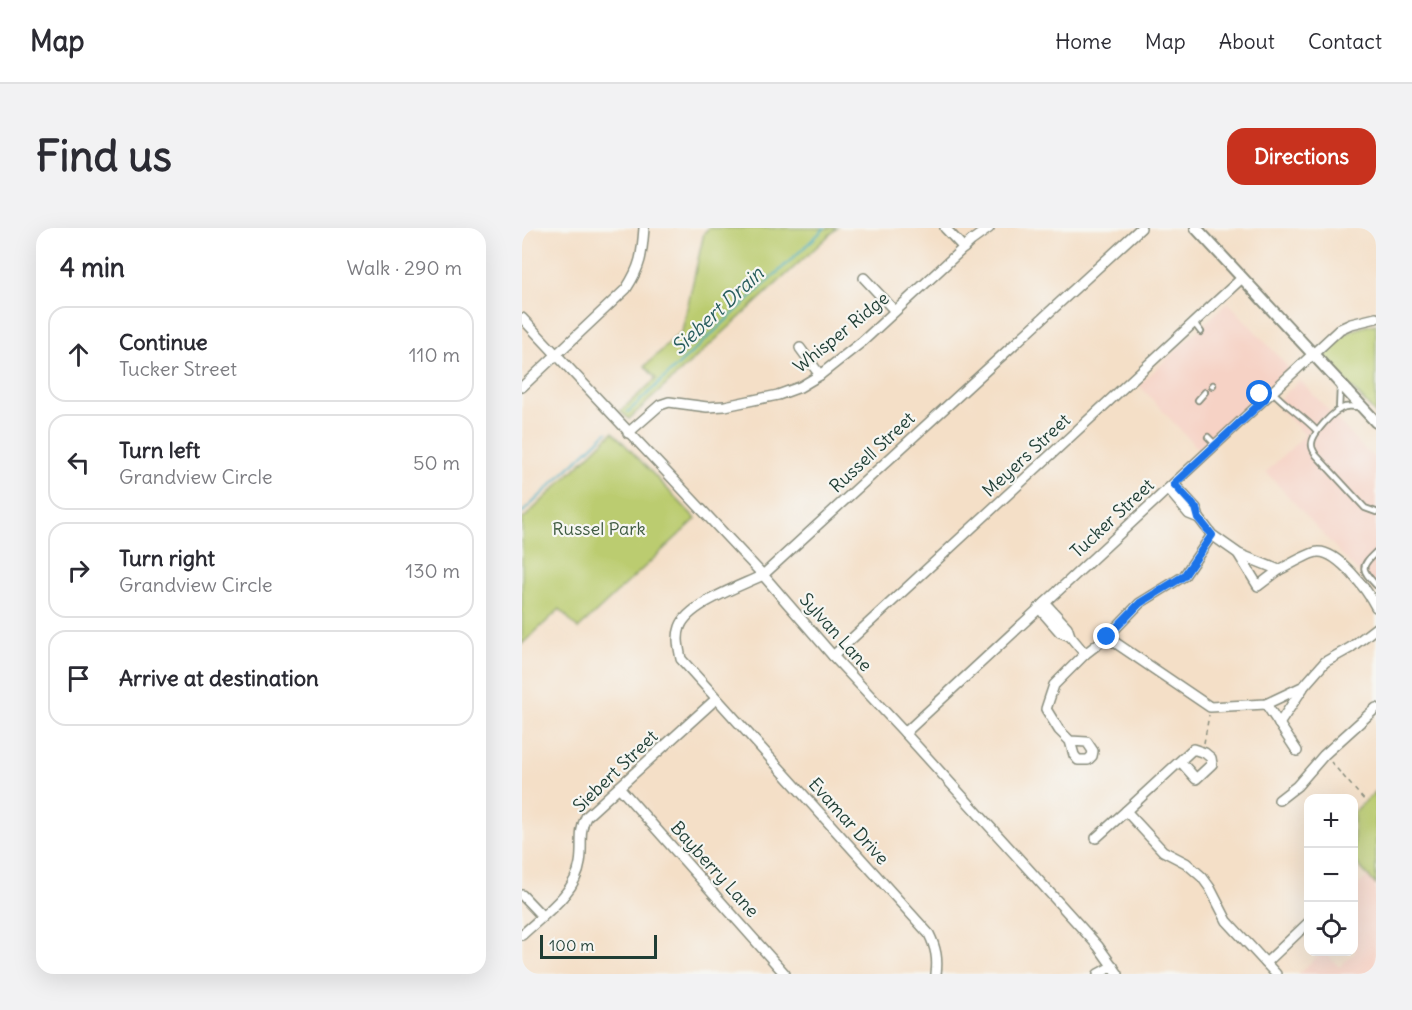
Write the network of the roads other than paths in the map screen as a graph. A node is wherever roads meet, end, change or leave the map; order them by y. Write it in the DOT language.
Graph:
graph roads {
  1 [pos="644,228"];
  2 [pos="945,228"];
  3 [pos="989,228"];
  4 [pos="1141,228"];
  5 [pos="1196,228"];
  6 [pos="964,248"];
  7 [pos="864,278"];
  8 [pos="1242,278"];
  9 [pos="895,311"];
  10 [pos="522,318"];
  11 [pos="1376,318"];
  12 [pos="1194,323"];
  13 [pos="1202,332"];
  14 [pos="800,348"];
  15 [pos="555,355"];
  16 [pos="1313,355"];
  17 [pos="820,375"];
  18 [pos="1340,384"];
  19 [pos="522,387"];
  20 [pos="1205,392"];
  21 [pos="1273,392"];
  22 [pos="1198,400"];
  23 [pos="1362,408"];
  24 [pos="1339,410"];
  25 [pos="1376,422"];
  26 [pos="1317,431"];
  27 [pos="628,433"];
  28 [pos="1208,437"];
  29 [pos="1216,445"];
  30 [pos="1171,487"];
  31 [pos="1376,512"];
  32 [pos="1212,535"];
  33 [pos="1376,552"];
  34 [pos="1239,554"];
  35 [pos="1279,570"];
  36 [pos="1376,574"];
  37 [pos="763,575"];
  38 [pos="1371,579"];
  39 [pos="1376,585"];
  40 [pos="1042,606"];
  41 [pos="1376,607"];
  42 [pos="1376,628"];
  43 [pos="1107,637"];
  44 [pos="1085,654"];
  45 [pos="833,656"];
  46 [pos="1304,686"];
  47 [pos="716,699"];
  48 [pos="1266,704"];
  49 [pos="1376,708"];
  50 [pos="1279,724"];
  51 [pos="905,733"];
  52 [pos="1070,741"];
  53 [pos="1297,751"];
  54 [pos="1180,762"];
  55 [pos="619,787"];
  56 [pos="1279,800"];
  57 [pos="1126,811"];
  58 [pos="1096,838"];
  59 [pos="522,896"];
  60 [pos="542,916"];
  61 [pos="1304,927"];
  62 [pos="522,935"];
  63 [pos="1266,963"];
  64 [pos="1115,970"];
  65 [pos="785,974"];
  66 [pos="936,974"];
  67 [pos="1098,974"];
  68 [pos="1275,974"];
  1 -- 15 [label="street"];
  2 -- 6 [label="street"];
  3 -- 6 [label="street, Whisper Ridge"];
  4 -- 37 [label="street, Russell Street"];
  5 -- 8 [label="street"];
  6 -- 9 [label="street, Whisper Ridge"];
  7 -- 9 [label="street"];
  8 -- 12 [label="street, Meyers Street"];
  8 -- 16 [label="street"];
  9 -- 17 [label="street, Whisper Ridge"];
  10 -- 15 [label="street, Sylvan Lane"];
  11 -- 16 [label="street, Tucker Street"];
  12 -- 13 [label="lane"];
  12 -- 45 [label="street, Meyers Street"];
  14 -- 17 [label="street"];
  15 -- 19 [label="street"];
  15 -- 27 [label="street, Sylvan Lane"];
  16 -- 18 [label="street"];
  16 -- 21 [label="street, Tucker Street"];
  17 -- 27 [label="street, Whisper Ridge"];
  18 -- 23 [label="street"];
  18 -- 24 [label="lane"];
  20 -- 22 [label="lane"];
  21 -- 26 [label="lane"];
  21 -- 29 [label="street, Tucker Street"];
  23 -- 24 [label="lane"];
  23 -- 25 [label="street"];
  24 -- 26 [label="lane"];
  26 -- 31 [label="lane"];
  27 -- 37 [label="street, Sylvan Lane"];
  28 -- 29 [label="lane"];
  29 -- 30 [label="street, Tucker Street"];
  30 -- 32 [label="street"];
  30 -- 40 [label="street, Tucker Street"];
  32 -- 34 [label="street"];
  32 -- 43 [label="street"];
  33 -- 38 [label="lane"];
  34 -- 35 [label="street"];
  34 -- 35 [label="street"];
  35 -- 41 [label="street"];
  36 -- 38 [label="lane"];
  37 -- 45 [label="street, Sylvan Lane"];
  37 -- 47 [label="street, Russell Street"];
  38 -- 39 [label="lane"];
  40 -- 44 [label="street"];
  40 -- 51 [label="street, Tucker Street"];
  42 -- 46 [label="street"];
  43 -- 44 [label="street"];
  43 -- 48 [label="street"];
  44 -- 52 [label="street"];
  45 -- 51 [label="street, Sylvan Lane"];
  46 -- 48 [label="street"];
  46 -- 50 [label="street"];
  47 -- 55 [label="street, Siebert Street"];
  47 -- 66 [label="street, Evamar Drive"];
  48 -- 50 [label="street"];
  49 -- 56 [label="street"];
  50 -- 53 [label="street"];
  51 -- 64 [label="street, Sylvan Lane"];
  54 -- 54 [label="street"];
  54 -- 57 [label="street"];
  55 -- 60 [label="street, Siebert Street"];
  55 -- 65 [label="street, Bayberry Lane"];
  57 -- 58 [label="street"];
  57 -- 63 [label="street"];
  59 -- 60 [label="street"];
  60 -- 62 [label="street, Siebert Street"];
  61 -- 63 [label="street"];
  63 -- 68 [label="street"];
  64 -- 67 [label="street"];
}
